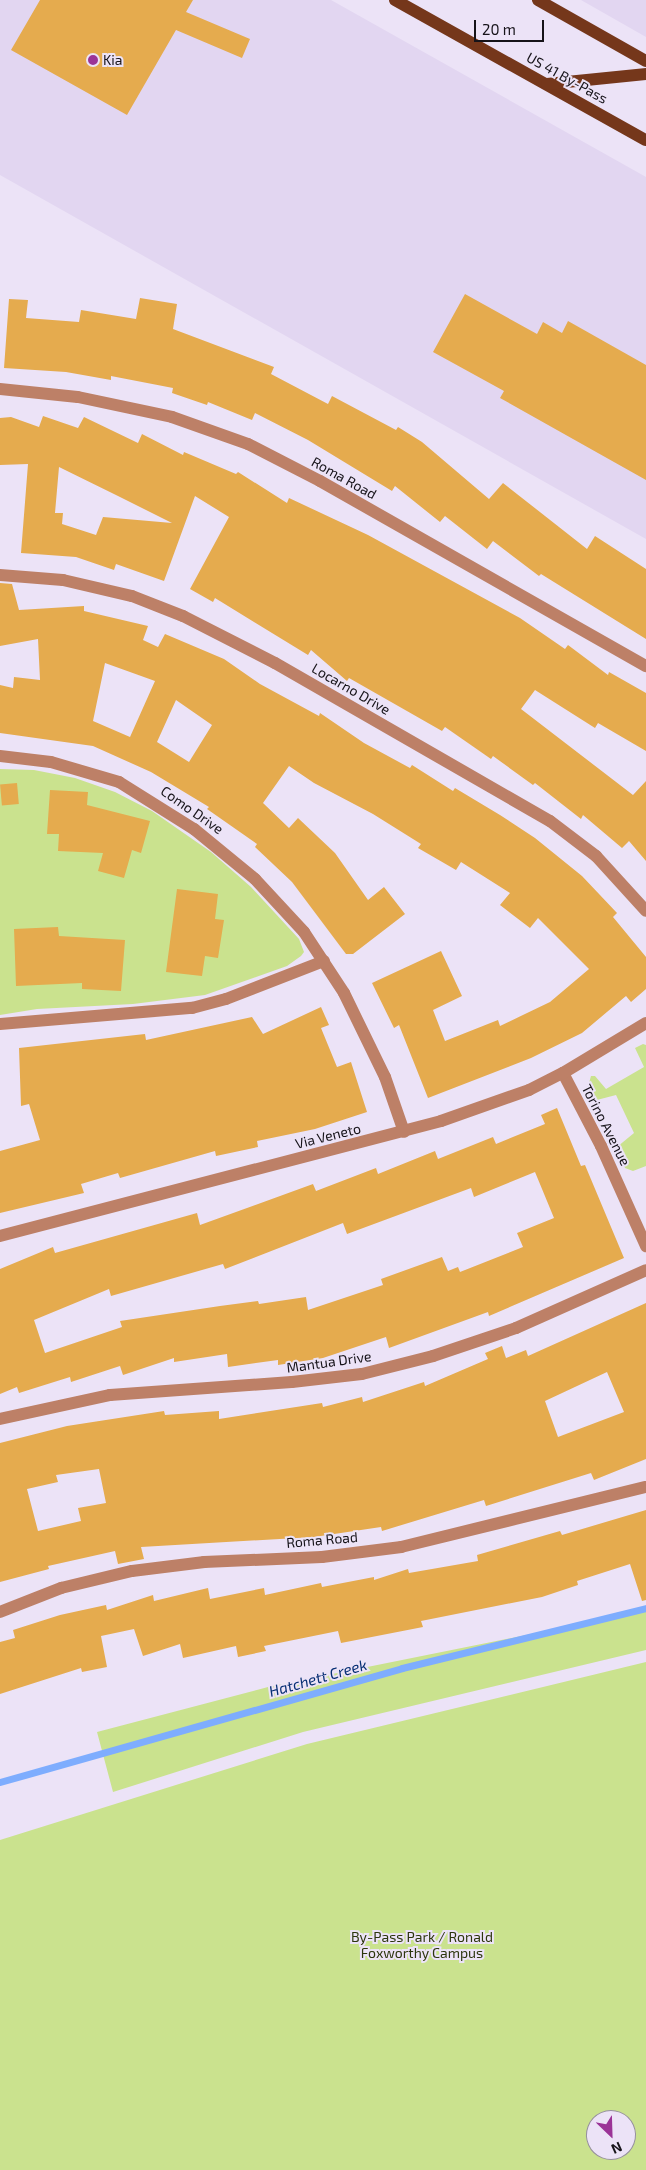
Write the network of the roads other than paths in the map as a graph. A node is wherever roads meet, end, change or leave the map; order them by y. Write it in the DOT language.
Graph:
graph roads {
  1 [pos="395,0"];
  2 [pos="538,0"];
  3 [pos="646,61"];
  4 [pos="646,74"];
  5 [pos="547,84"];
  6 [pos="646,140"];
  7 [pos="0,390"];
  8 [pos="0,575"];
  9 [pos="646,666"];
  10 [pos="0,756"];
  11 [pos="646,911"];
  12 [pos="324,961"];
  13 [pos="646,1023"];
  14 [pos="0,1024"];
  15 [pos="563,1074"];
  16 [pos="404,1132"];
  17 [pos="0,1236"];
  18 [pos="646,1246"];
  19 [pos="646,1270"];
  20 [pos="0,1419"];
  21 [pos="646,1487"];
  22 [pos="0,1612"];
  1 -- 5 [label="main road, US 41 By-Pass"];
  2 -- 3 [label="main road"];
  4 -- 5 [label="main road"];
  5 -- 6 [label="main road, US 41 By-Pass"];
  7 -- 9 [label="street, Roma Road"];
  8 -- 11 [label="street, Locarno Drive"];
  10 -- 12 [label="street, Como Drive"];
  12 -- 14 [label="street"];
  12 -- 16 [label="street, Como Drive"];
  13 -- 15 [label="street, Via Veneto"];
  15 -- 16 [label="street, Via Veneto"];
  15 -- 18 [label="street, Torino Avenue"];
  16 -- 17 [label="street, Via Veneto"];
  19 -- 20 [label="street, Mantua Drive"];
  21 -- 22 [label="street, Roma Road"];
}
